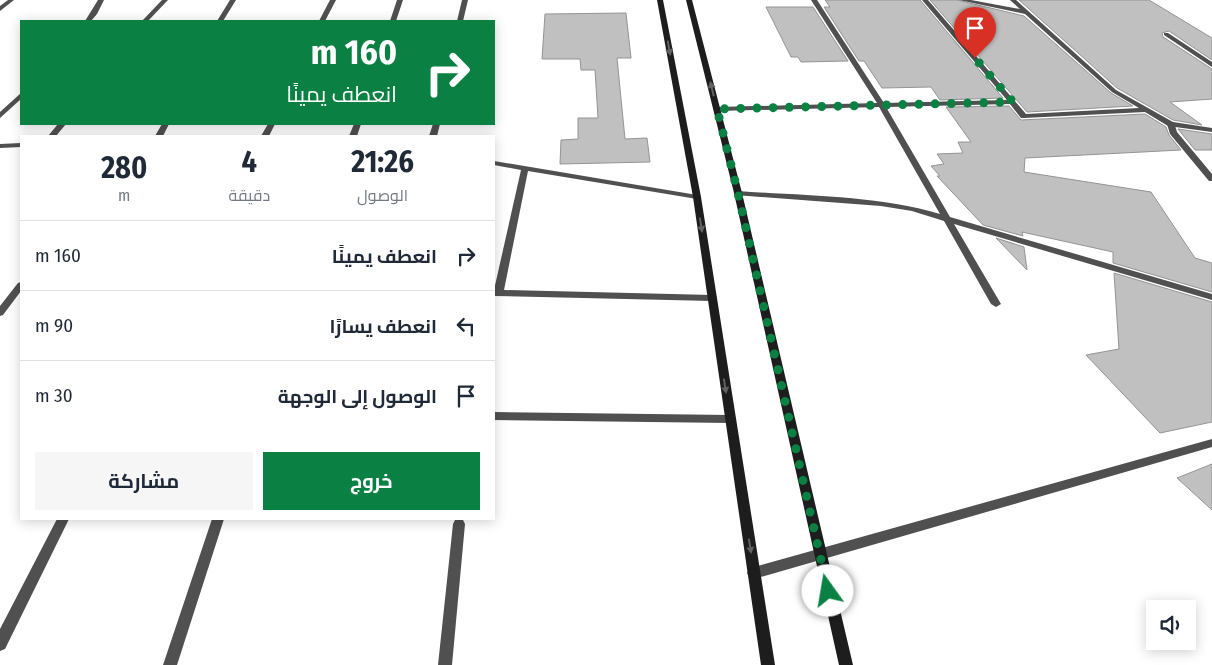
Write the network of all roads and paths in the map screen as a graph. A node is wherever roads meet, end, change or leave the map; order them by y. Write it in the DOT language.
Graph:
graph roads {
  1 [pos="11,0"];
  2 [pos="101,0"];
  3 [pos="165,0"];
  4 [pos="233,0"];
  5 [pos="333,0"];
  6 [pos="400,0"];
  7 [pos="465,0"];
  8 [pos="660,0"];
  9 [pos="689,0"];
  10 [pos="814,0"];
  11 [pos="925,0"];
  12 [pos="962,0"];
  13 [pos="1013,0"];
  14 [pos="0,9"];
  15 [pos="1026,12"];
  16 [pos="89,20"];
  17 [pos="146,20"];
  18 [pos="221,20"];
  19 [pos="323,20"];
  20 [pos="393,20"];
  21 [pos="460,20"];
  22 [pos="1166,34"];
  23 [pos="1212,65"];
  24 [pos="20,96"];
  25 [pos="1013,102"];
  26 [pos="882,106"];
  27 [pos="717,109"];
  28 [pos="1145,110"];
  29 [pos="0,116"];
  30 [pos="1171,124"];
  31 [pos="61,125"];
  32 [pos="1212,130"];
  33 [pos="53,135"];
  34 [pos="20,145"];
  35 [pos="0,146"];
  36 [pos="495,163"];
  37 [pos="525,168"];
  38 [pos="1212,179"];
  39 [pos="738,193"];
  40 [pos="696,198"];
  41 [pos="946,219"];
  42 [pos="20,286"];
  43 [pos="497,293"];
  44 [pos="1212,297"];
  45 [pos="712,298"];
  46 [pos="996,304"];
  47 [pos="0,314"];
  48 [pos="495,416"];
  49 [pos="730,420"];
  50 [pos="1212,443"];
  51 [pos="62,520"];
  52 [pos="218,520"];
  53 [pos="458,524"];
  54 [pos="820,554"];
  55 [pos="754,573"];
  56 [pos="0,644"];
  57 [pos="170,665"];
  58 [pos="445,665"];
  59 [pos="768,665"];
  60 [pos="846,665"];
  1 -- 14 [label="street"];
  2 -- 16 [label="street"];
  3 -- 17 [label="street"];
  4 -- 18 [label="street"];
  5 -- 19 [label="street"];
  6 -- 20 [label="street"];
  7 -- 21 [label="street"];
  8 -- 40 [label="main road, one-way"];
  27 -- 9 [label="main road, one-way"];
  10 -- 26 [label="street"];
  11 -- 25 [label="street"];
  12 -- 15 [label="street"];
  13 -- 15 [label="street"];
  15 -- 28 [label="street"];
  22 -- 23 [label="street"];
  24 -- 29 [label="street"];
  25 -- 26 [label="street"];
  25 -- 28 [label="street"];
  26 -- 27 [label="street"];
  26 -- 41 [label="street"];
  27 -- 39 [label="main road"];
  28 -- 30 [label="street"];
  30 -- 32 [label="street"];
  30 -- 38 [label="street"];
  31 -- 33 [label="street"];
  34 -- 35 [label="street"];
  36 -- 37 [label="street"];
  37 -- 40 [label="street"];
  37 -- 43 [label="street"];
  39 -- 41 [label="street"];
  39 -- 54 [label="main road"];
  40 -- 45 [label="main road, one-way"];
  41 -- 44 [label="street"];
  41 -- 46 [label="street"];
  42 -- 47 [label="street"];
  43 -- 45 [label="street"];
  45 -- 49 [label="main road, one-way"];
  48 -- 49 [label="street"];
  49 -- 55 [label="main road, one-way"];
  50 -- 54 [label="street"];
  51 -- 56 [label="street"];
  52 -- 57 [label="street"];
  53 -- 58 [label="street"];
  54 -- 55 [label="street"];
  54 -- 60 [label="main road"];
  55 -- 59 [label="main road"];
}
